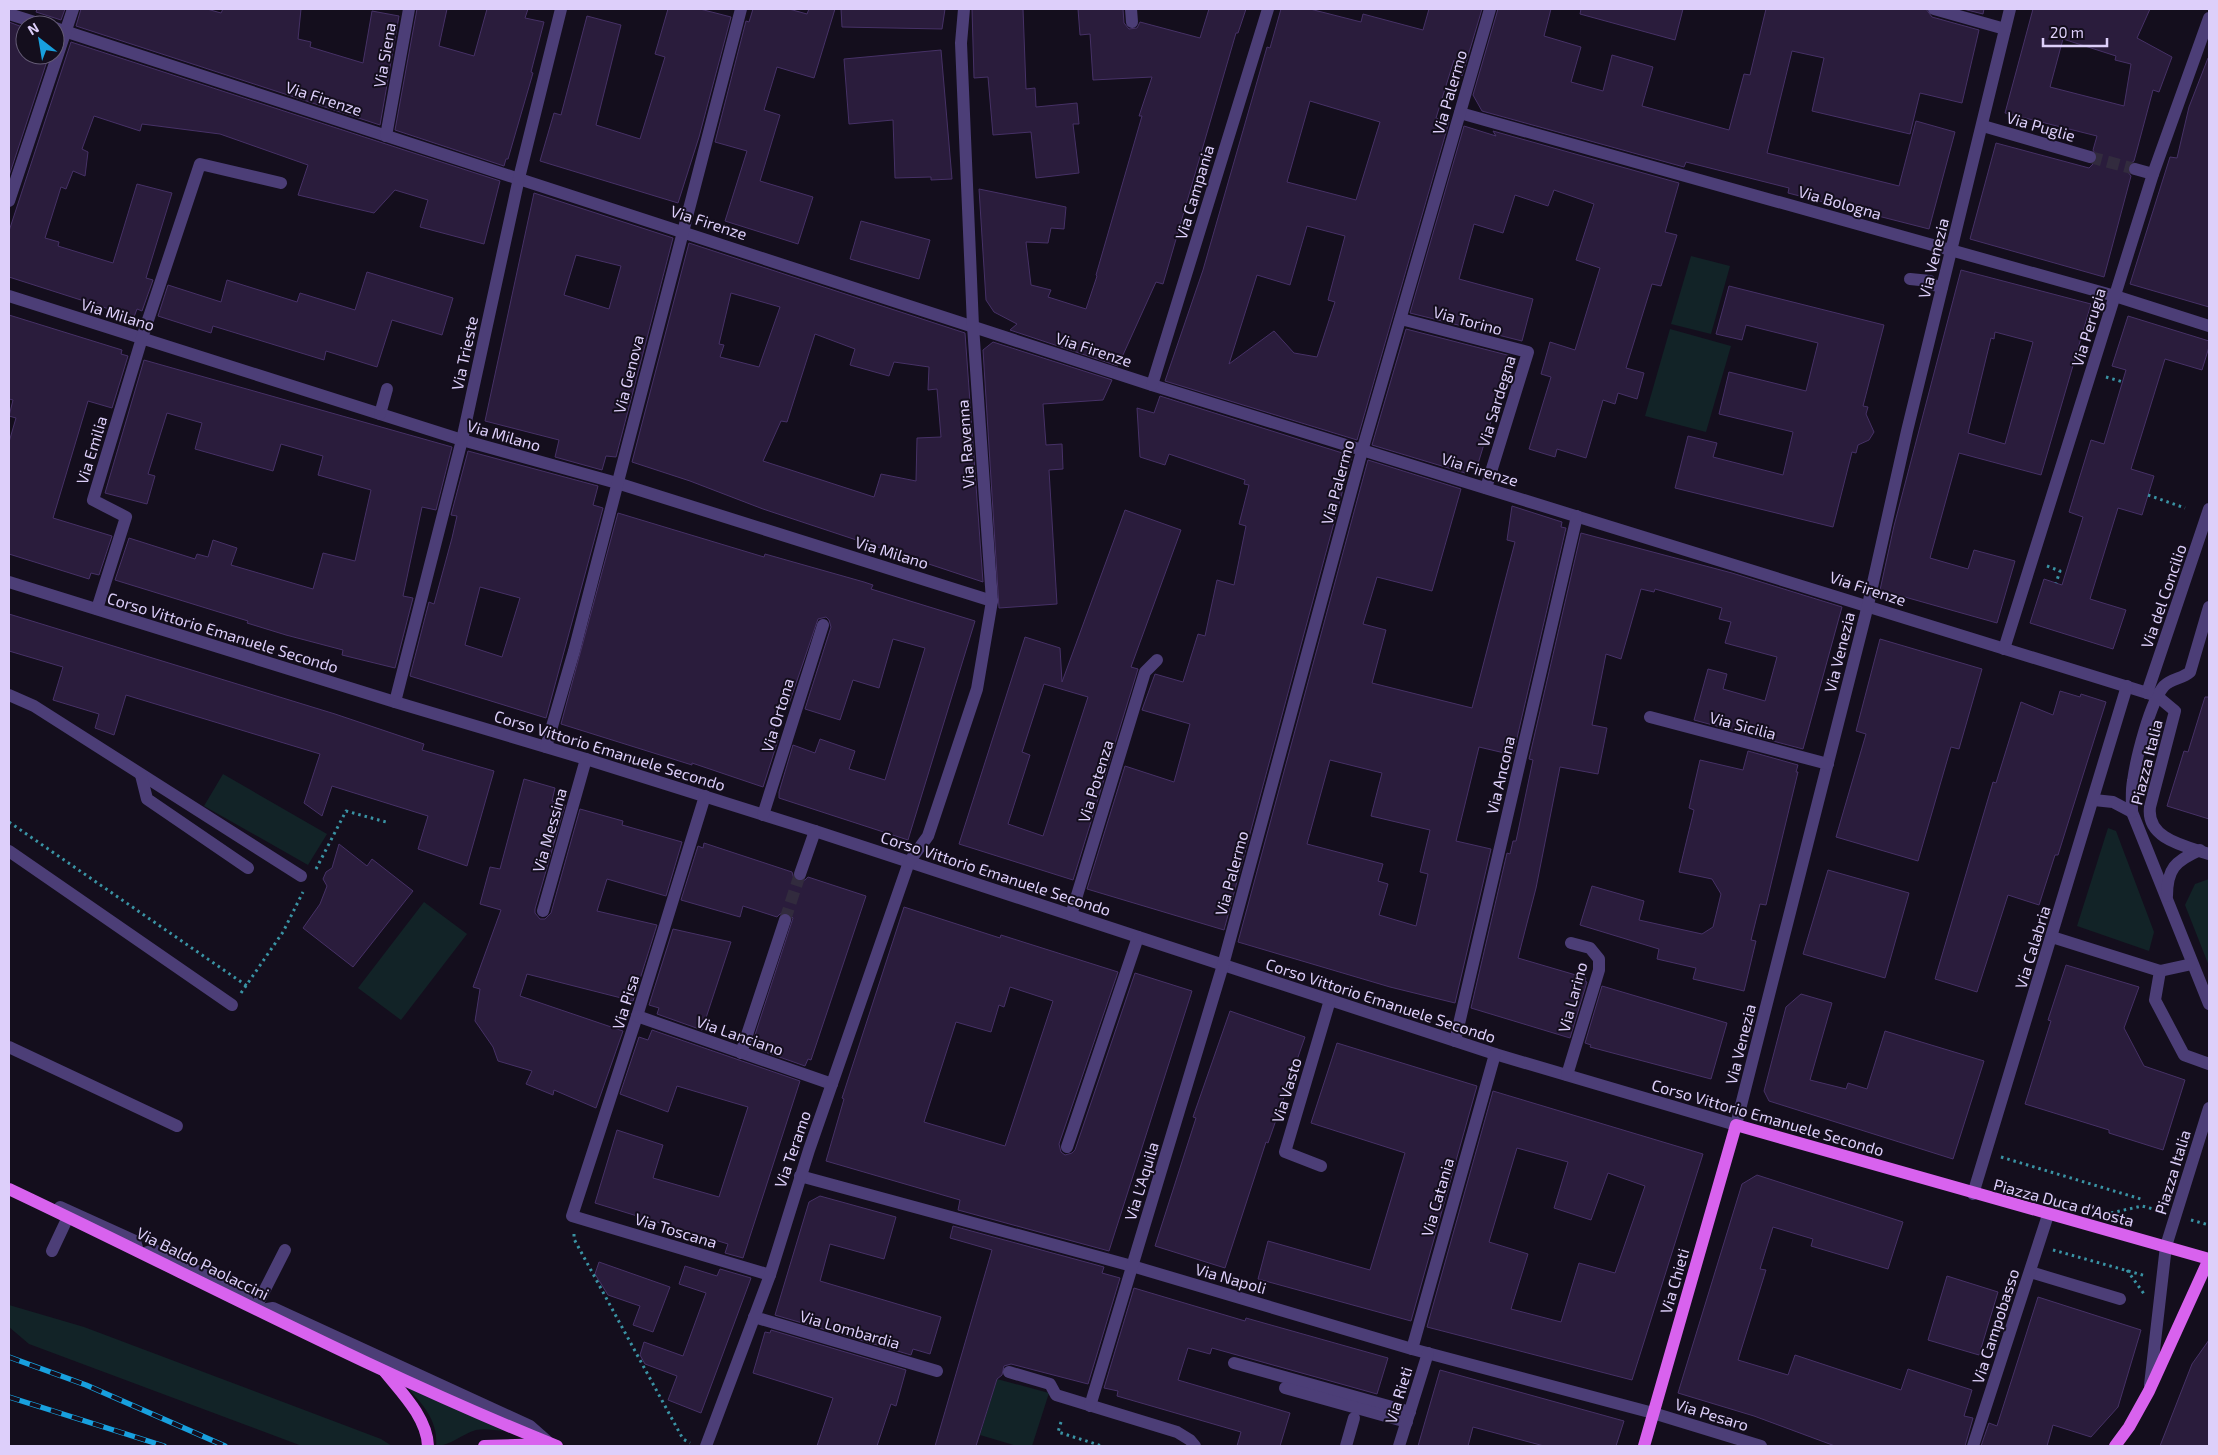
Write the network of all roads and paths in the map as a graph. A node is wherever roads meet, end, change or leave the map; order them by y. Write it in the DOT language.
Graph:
graph roads {
  1 [pos="73,9"];
  2 [pos="409,9"];
  3 [pos="561,9"];
  4 [pos="741,9"];
  5 [pos="964,9"];
  6 [pos="1268,9"];
  7 [pos="1490,9"];
  8 [pos="1934,9"];
  9 [pos="2010,9"];
  10 [pos="2209,18"];
  11 [pos="65,22"];
  12 [pos="2005,29"];
  13 [pos="65,32"];
  14 [pos="50,65"];
  15 [pos="1460,113"];
  16 [pos="1982,126"];
  17 [pos="386,136"];
  18 [pos="2090,157"];
  19 [pos="2135,169"];
  20 [pos="2153,174"];
  21 [pos="519,178"];
  22 [pos="281,183"];
  23 [pos="9,202"];
  24 [pos="682,230"];
  25 [pos="1950,250"];
  26 [pos="9,296"];
  27 [pos="2115,296"];
  28 [pos="1401,319"];
  29 [pos="973,326"];
  30 [pos="2209,326"];
  31 [pos="142,338"];
  32 [pos="1528,352"];
  33 [pos="1152,384"];
  34 [pos="387,389"];
  35 [pos="380,414"];
  36 [pos="462,440"];
  37 [pos="1362,451"];
  38 [pos="617,483"];
  39 [pos="1486,488"];
  40 [pos="2148,495"];
  41 [pos="2185,508"];
  42 [pos="2209,509"];
  43 [pos="1577,516"];
  44 [pos="2032,562"];
  45 [pos="9,582"];
  46 [pos="2056,583"];
  47 [pos="992,601"];
  48 [pos="1868,605"];
  49 [pos="2209,607"];
  50 [pos="97,609"];
  51 [pos="822,624"];
  52 [pos="2004,648"];
  53 [pos="1157,660"];
  54 [pos="2127,686"];
  55 [pos="2152,694"];
  56 [pos="9,695"];
  57 [pos="395,702"];
  58 [pos="1650,717"];
  59 [pos="546,747"];
  60 [pos="586,759"];
  61 [pos="1828,764"];
  62 [pos="141,775"];
  63 [pos="705,796"];
  64 [pos="2094,800"];
  65 [pos="2132,812"];
  66 [pos="763,815"];
  67 [pos="9,822"];
  68 [pos="815,831"];
  69 [pos="9,852"];
  70 [pos="2204,852"];
  71 [pos="909,862"];
  72 [pos="248,868"];
  73 [pos="800,874"];
  74 [pos="301,876"];
  75 [pos="2167,901"];
  76 [pos="543,911"];
  77 [pos="1071,915"];
  78 [pos="785,920"];
  79 [pos="1138,937"];
  80 [pos="2052,937"];
  81 [pos="1571,943"];
  82 [pos="2192,964"];
  83 [pos="1223,965"];
  84 [pos="2160,971"];
  85 [pos="247,986"];
  86 [pos="1330,1000"];
  87 [pos="2209,1004"];
  88 [pos="232,1006"];
  89 [pos="638,1016"];
  90 [pos="1455,1041"];
  91 [pos="9,1047"];
  92 [pos="741,1053"];
  93 [pos="1495,1054"];
  94 [pos="2209,1064"];
  95 [pos="1567,1076"];
  96 [pos="832,1084"];
  97 [pos="2002,1103"];
  98 [pos="2209,1108"];
  99 [pos="1736,1125"];
  100 [pos="177,1126"];
  101 [pos="1067,1147"];
  102 [pos="1987,1152"];
  103 [pos="1321,1166"];
  104 [pos="800,1176"];
  105 [pos="9,1182"];
  106 [pos="9,1189"];
  107 [pos="1973,1194"];
  108 [pos="2144,1200"];
  109 [pos="2048,1215"];
  110 [pos="572,1216"];
  111 [pos="68,1217"];
  112 [pos="2038,1246"];
  113 [pos="2166,1246"];
  114 [pos="285,1250"];
  115 [pos="52,1251"];
  116 [pos="141,1252"];
  117 [pos="2209,1259"];
  118 [pos="1132,1266"];
  119 [pos="2030,1272"];
  120 [pos="770,1275"];
  121 [pos="2162,1281"];
  122 [pos="2120,1299"];
  123 [pos="256,1307"];
  124 [pos="754,1317"];
  125 [pos="1412,1349"];
  126 [pos="1428,1353"];
  127 [pos="1234,1363"];
  128 [pos="382,1369"];
  129 [pos="937,1371"];
  130 [pos="1009,1372"];
  131 [pos="1285,1388"];
  132 [pos="2149,1391"];
  133 [pos="1090,1406"];
  134 [pos="1653,1413"];
  135 [pos="1408,1417"];
  136 [pos="1354,1418"];
  137 [pos="1061,1422"];
  138 [pos="554,1445"];
  139 [pos="428,1446"];
  140 [pos="484,1446"];
  141 [pos="694,1446"];
  142 [pos="706,1446"];
  143 [pos="1102,1446"];
  144 [pos="1195,1446"];
  145 [pos="1346,1446"];
  146 [pos="1399,1446"];
  147 [pos="1644,1446"];
  148 [pos="1761,1446"];
  149 [pos="1973,1446"];
  150 [pos="2115,1446"];
  1 -- 11 [label="street"];
  2 -- 17 [label="street, Via Siena"];
  3 -- 21 [label="street, Via Trieste"];
  4 -- 24 [label="street, Via Genova"];
  5 -- 29 [label="street, Via Ravenna"];
  6 -- 33 [label="street, Via Campania"];
  7 -- 15 [label="street, Via Palermo"];
  8 -- 12 [label="street"];
  9 -- 12 [label="street, Via Venezia"];
  10 -- 20 [label="street, Via Perugia"];
  12 -- 16 [label="street, Via Venezia"];
  13 -- 17 [label="street, Via Firenze"];
  14 -- 23 [label="street"];
  15 -- 25 [label="street, Via Bologna"];
  15 -- 28 [label="street, Via Palermo"];
  16 -- 18 [label="street, Via Puglie"];
  16 -- 25 [label="street, Via Venezia"];
  17 -- 21 [label="street, Via Firenze"];
  19 -- 20 [label="street"];
  20 -- 27 [label="street, Via Perugia"];
  21 -- 24 [label="street, Via Firenze"];
  21 -- 36 [label="street, Via Trieste"];
  22 -- 31 [label="street"];
  24 -- 29 [label="street, Via Firenze"];
  24 -- 38 [label="street, Via Genova"];
  25 -- 27 [label="street, Via Bologna"];
  25 -- 48 [label="street, Via Venezia"];
  26 -- 31 [label="street, Via Milano"];
  27 -- 30 [label="street, Via Bologna"];
  27 -- 44 [label="street, Via Perugia"];
  28 -- 32 [label="street, Via Torino"];
  28 -- 37 [label="street, Via Palermo"];
  29 -- 33 [label="street, Via Firenze"];
  29 -- 47 [label="street, Via Ravenna"];
  31 -- 35 [label="street, Via Milano"];
  31 -- 50 [label="street, Via Emilia"];
  32 -- 39 [label="street, Via Sardegna"];
  33 -- 37 [label="street, Via Firenze"];
  34 -- 35 [label="street"];
  35 -- 36 [label="street, Via Milano"];
  36 -- 38 [label="street, Via Milano"];
  36 -- 57 [label="street, Via Trieste"];
  37 -- 39 [label="street, Via Firenze"];
  37 -- 83 [label="street, Via Palermo"];
  38 -- 47 [label="street, Via Milano"];
  38 -- 59 [label="street, Via Genova"];
  39 -- 43 [label="street, Via Firenze"];
  40 -- 41 [label="path"];
  42 -- 55 [label="street, Via del Concilio"];
  43 -- 48 [label="street, Via Firenze"];
  43 -- 90 [label="street, Via Ancona"];
  44 -- 46 [label="path"];
  44 -- 52 [label="street, Via Perugia"];
  45 -- 50 [label="street, Corso Vittorio Emanuele Secondo"];
  47 -- 71 [label="street, Via Ravenna"];
  48 -- 52 [label="street, Via Firenze"];
  48 -- 61 [label="street, Via Venezia"];
  49 -- 55 [label="street"];
  50 -- 57 [label="street, Corso Vittorio Emanuele Secondo"];
  51 -- 66 [label="street, Via Ortona"];
  52 -- 54 [label="street, Via Firenze"];
  53 -- 77 [label="street, Via Potenza"];
  54 -- 55 [label="street"];
  54 -- 64 [label="street, Via Calabria"];
  55 -- 65 [label="street, Piazza Italia"];
  55 -- 70 [label="street, Piazza Italia"];
  56 -- 62 [label="street"];
  57 -- 59 [label="street, Corso Vittorio Emanuele Secondo"];
  58 -- 61 [label="street, Via Sicilia"];
  59 -- 60 [label="street, Corso Vittorio Emanuele Secondo"];
  60 -- 63 [label="street, Corso Vittorio Emanuele Secondo"];
  60 -- 76 [label="street, Via Messina"];
  61 -- 99 [label="street, Via Venezia"];
  62 -- 72 [label="street"];
  62 -- 74 [label="street"];
  63 -- 66 [label="street, Corso Vittorio Emanuele Secondo"];
  63 -- 89 [label="street, Via Pisa"];
  64 -- 65 [label="street"];
  64 -- 80 [label="street, Via Calabria"];
  65 -- 75 [label="street, Piazza Italia"];
  66 -- 68 [label="street, Corso Vittorio Emanuele Secondo"];
  67 -- 85 [label="path"];
  68 -- 71 [label="street, Corso Vittorio Emanuele Secondo"];
  68 -- 73 [label="street"];
  69 -- 88 [label="street"];
  70 -- 75 [label="street, Piazza Italia"];
  71 -- 77 [label="street, Corso Vittorio Emanuele Secondo"];
  71 -- 96 [label="street, Via Teramo"];
  75 -- 82 [label="street, Piazza Italia"];
  77 -- 79 [label="street, Corso Vittorio Emanuele Secondo"];
  78 -- 92 [label="street"];
  79 -- 83 [label="street, Corso Vittorio Emanuele Secondo"];
  79 -- 101 [label="street"];
  80 -- 84 [label="street"];
  80 -- 97 [label="street, Via Calabria"];
  81 -- 95 [label="street, Via Larino"];
  82 -- 84 [label="street"];
  82 -- 87 [label="street, Piazza Italia"];
  83 -- 86 [label="street, Corso Vittorio Emanuele Secondo"];
  83 -- 118 [label="street, Via L'Aquila"];
  84 -- 94 [label="street"];
  86 -- 90 [label="street, Corso Vittorio Emanuele Secondo"];
  86 -- 103 [label="street, Via Vasto"];
  89 -- 92 [label="street, Via Lanciano"];
  89 -- 110 [label="street, Via Pisa"];
  90 -- 93 [label="street, Corso Vittorio Emanuele Secondo"];
  91 -- 100 [label="street"];
  92 -- 96 [label="street, Via Lanciano"];
  93 -- 95 [label="street, Corso Vittorio Emanuele Secondo"];
  93 -- 125 [label="street, Via Catania"];
  95 -- 99 [label="street, Corso Vittorio Emanuele Secondo"];
  96 -- 104 [label="street, Via Teramo"];
  97 -- 102 [label="street, Piazza Duca d'Aosta"];
  98 -- 113 [label="street, Piazza Italia"];
  99 -- 107 [label="main road, Corso Vittorio Emanuele Secondo"];
  99 -- 134 [label="main road, Via Chieti"];
  102 -- 107 [label="street, Piazza Duca d'Aosta"];
  102 -- 108 [label="path"];
  104 -- 118 [label="street, Via Napoli"];
  104 -- 120 [label="street, Via Teramo"];
  105 -- 116 [label="street"];
  106 -- 111 [label="main road, Via Baldo Paolaccini"];
  107 -- 109 [label="main road, Piazza Duca d'Aosta"];
  109 -- 112 [label="street, Via Campobasso"];
  109 -- 113 [label="main road, Piazza Duca d'Aosta"];
  110 -- 120 [label="street, Via Toscana"];
  110 -- 141 [label="path"];
  111 -- 115 [label="street"];
  111 -- 116 [label="main road, Via Baldo Paolaccini"];
  112 -- 119 [label="street, Via Campobasso"];
  112 -- 121 [label="path"];
  113 -- 117 [label="main road, Piazza Duca d'Aosta"];
  113 -- 121 [label="street, Piazza Italia"];
  114 -- 123 [label="street"];
  116 -- 123 [label="main road, Via Baldo Paolaccini"];
  117 -- 132 [label="main road"];
  118 -- 125 [label="street, Via Napoli"];
  118 -- 133 [label="street, Via L'Aquila"];
  119 -- 122 [label="street"];
  119 -- 149 [label="street, Via Campobasso"];
  120 -- 124 [label="street, Via Teramo"];
  121 -- 132 [label="street, Piazza Italia"];
  123 -- 128 [label="main road, Via Baldo Paolaccini"];
  123 -- 138 [label="street"];
  124 -- 129 [label="street, Via Lombardia"];
  124 -- 142 [label="street, Via Teramo"];
  125 -- 126 [label="street, Via Napoli"];
  126 -- 134 [label="street, Via Napoli"];
  126 -- 135 [label="street, Via Rieti"];
  127 -- 135 [label="street"];
  128 -- 138 [label="main road, Via Baldo Paolaccini"];
  128 -- 139 [label="main road, Via Baldo Paolaccini"];
  130 -- 133 [label="street"];
  131 -- 135 [label="street"];
  132 -- 150 [label="main road"];
  133 -- 144 [label="street"];
  134 -- 147 [label="main road, Via Chieti"];
  134 -- 148 [label="street, Via Pesaro"];
  135 -- 146 [label="street, Via Rieti"];
  136 -- 145 [label="street"];
  137 -- 143 [label="path"];
  138 -- 140 [label="main road"];
}
